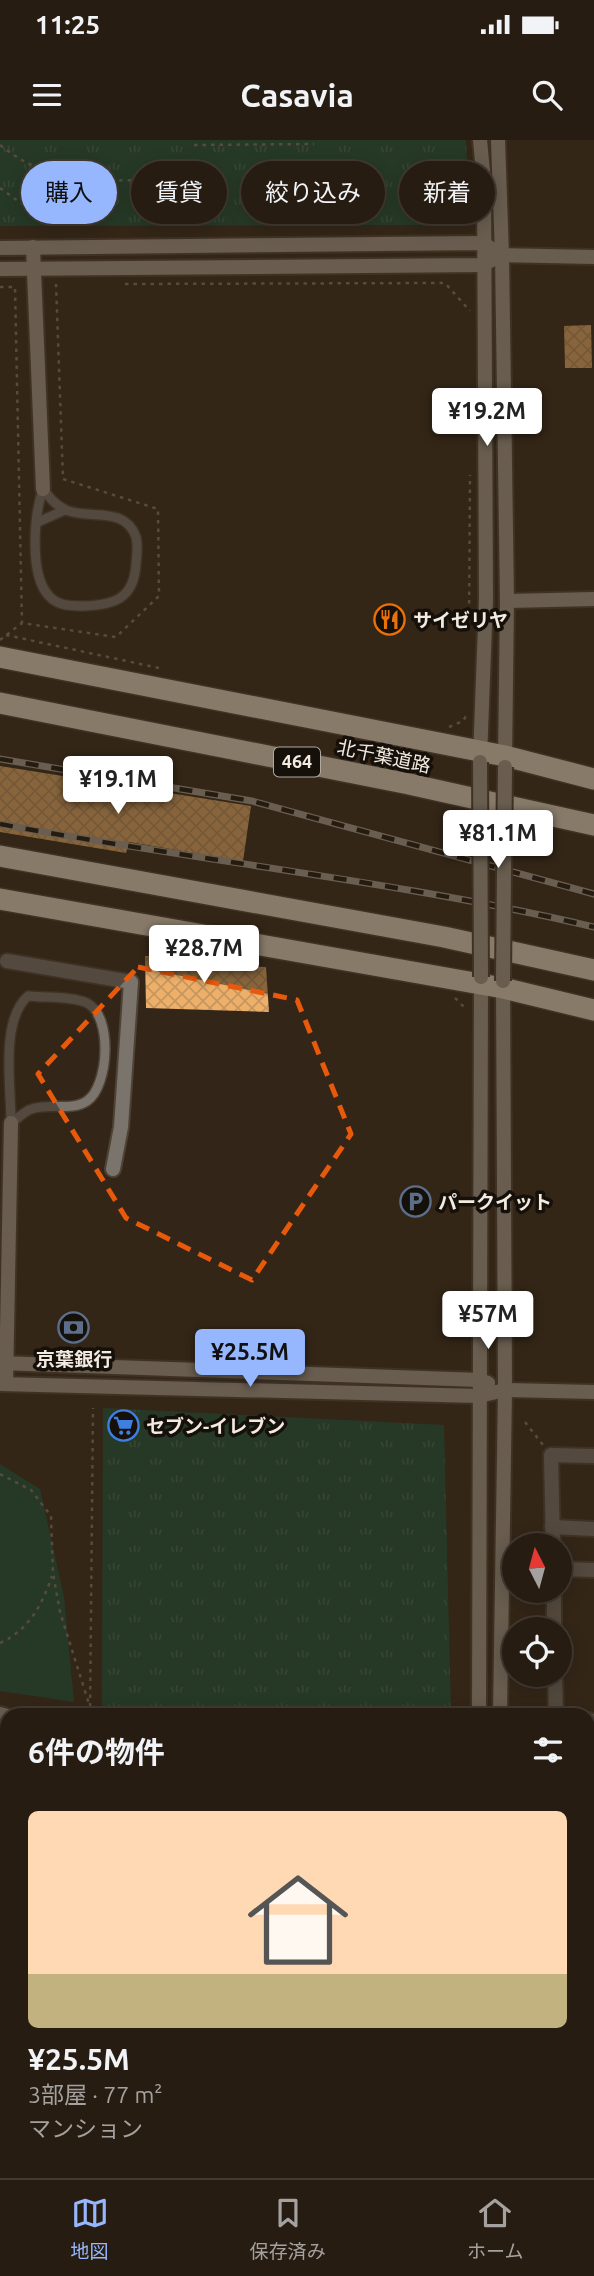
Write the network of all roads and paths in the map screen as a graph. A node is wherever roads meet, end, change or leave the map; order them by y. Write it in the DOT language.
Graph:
graph roads {
  1 [pos="480,140"];
  2 [pos="498,140"];
  3 [pos="314,144"];
  4 [pos="0,145"];
  5 [pos="194,145"];
  6 [pos="131,179"];
  7 [pos="0,188"];
  8 [pos="53,226"];
  9 [pos="482,243"];
  10 [pos="33,247"];
  11 [pos="0,248"];
  12 [pos="502,255"];
  13 [pos="594,257"];
  14 [pos="482,265"];
  15 [pos="34,268"];
  16 [pos="0,269"];
  17 [pos="68,284"];
  18 [pos="124,284"];
  19 [pos="0,287"];
  20 [pos="470,324"];
  21 [pos="470,463"];
  22 [pos="43,489"];
  23 [pos="65,510"];
  24 [pos="38,522"];
  25 [pos="594,599"];
  26 [pos="507,601"];
  27 [pos="22,623"];
  28 [pos="469,629"];
  29 [pos="6,635"];
  30 [pos="0,640"];
  31 [pos="0,657"];
  32 [pos="170,671"];
  33 [pos="0,703"];
  34 [pos="469,712"];
  35 [pos="442,729"];
  36 [pos="480,757"];
  37 [pos="505,761"];
  38 [pos="594,779"];
  39 [pos="594,825"];
  40 [pos="0,856"];
  41 [pos="0,899"];
  42 [pos="7,961"];
  43 [pos="594,970"];
  44 [pos="481,981"];
  45 [pos="503,985"];
  46 [pos="594,1010"];
  47 [pos="11,1122"];
  48 [pos="113,1169"];
  49 [pos="4,1363"];
  50 [pos="480,1380"];
  51 [pos="3,1384"];
  52 [pos="505,1390"];
  53 [pos="594,1392"];
  54 [pos="480,1396"];
  55 [pos="93,1408"];
  56 [pos="525,1422"];
  57 [pos="551,1455"];
  58 [pos="594,1456"];
  59 [pos="0,1474"];
  60 [pos="552,1527"];
  61 [pos="594,1528"];
  62 [pos="552,1533"];
  63 [pos="572,1569"];
  64 [pos="594,1570"];
  65 [pos="53,1573"];
  66 [pos="0,1643"];
  67 [pos="555,1687"];
  68 [pos="90,1707"];
  69 [pos="479,1708"];
  70 [pos="500,1708"];
  71 [pos="556,1708"];
  1 -- 9 [label="street"];
  2 -- 12 [label="street"];
  3 -- 5 [label="path"];
  4 -- 6 [label="path"];
  7 -- 8 [label="path"];
  9 -- 10 [label="street"];
  9 -- 12 [label="street"];
  9 -- 14 [label="street"];
  10 -- 11 [label="street"];
  10 -- 15 [label="street"];
  12 -- 13 [label="street"];
  12 -- 14 [label="street"];
  12 -- 26 [label="street"];
  14 -- 15 [label="street"];
  14 -- 36 [label="street"];
  15 -- 16 [label="street"];
  15 -- 22 [label="street"];
  17 -- 27 [label="path"];
  18 -- 20 [label="path"];
  19 -- 27 [label="path"];
  21 -- 28 [label="path"];
  22 -- 23 [label="lane"];
  22 -- 24 [label="lane"];
  23 -- 24 [label="lane"];
  23 -- 24 [label="lane"];
  25 -- 26 [label="street"];
  26 -- 37 [label="street"];
  27 -- 29 [label="path"];
  29 -- 30 [label="path"];
  29 -- 32 [label="path"];
  31 -- 36 [label="highway, 北千葉道路 / 464"];
  33 -- 39 [label="highway, 北千葉道路 / 464"];
  34 -- 35 [label="path"];
  36 -- 37 [label="highway, 北千葉道路 / 464"];
  36 -- 44 [label="street, bridge"];
  37 -- 38 [label="highway, 北千葉道路 / 464"];
  37 -- 45 [label="street, bridge"];
  40 -- 43 [label="highway"];
  41 -- 44 [label="highway"];
  42 -- 48 [label="street"];
  44 -- 45 [label="highway"];
  44 -- 50 [label="street"];
  45 -- 46 [label="highway"];
  45 -- 52 [label="street"];
  47 -- 47 [label="lane"];
  47 -- 49 [label="street"];
  49 -- 50 [label="street"];
  49 -- 51 [label="street"];
  50 -- 52 [label="street"];
  50 -- 54 [label="street"];
  51 -- 54 [label="street"];
  52 -- 53 [label="street"];
  52 -- 54 [label="street"];
  52 -- 70 [label="street"];
  54 -- 69 [label="street"];
  55 -- 68 [label="path"];
  56 -- 57 [label="path"];
  57 -- 58 [label="street"];
  57 -- 60 [label="street"];
  59 -- 65 [label="path"];
  60 -- 61 [label="street"];
  60 -- 62 [label="street"];
  63 -- 64 [label="street"];
  65 -- 66 [label="path"];
  65 -- 68 [label="path"];
  67 -- 71 [label="street"];
}
